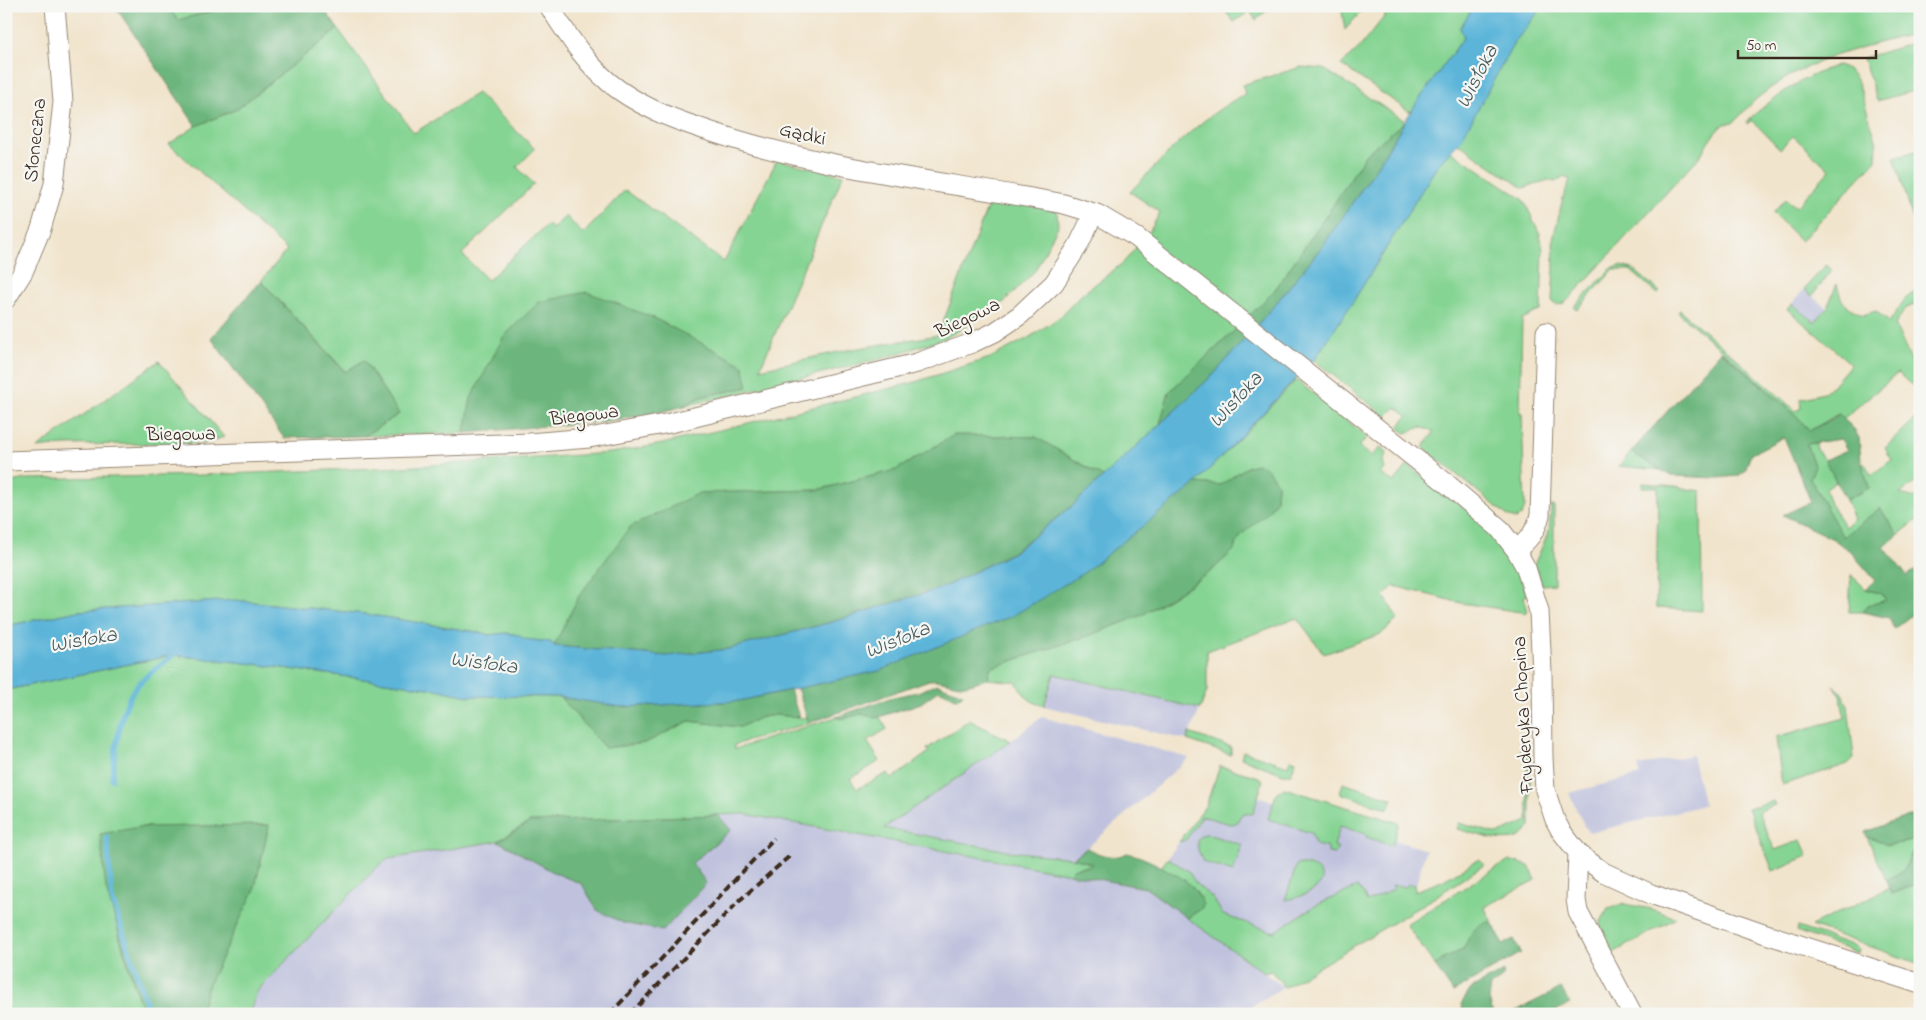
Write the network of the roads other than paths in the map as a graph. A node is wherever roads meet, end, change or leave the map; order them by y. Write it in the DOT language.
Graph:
graph roads {
  1 [pos="55,6"];
  2 [pos="549,6"];
  3 [pos="1094,213"];
  4 [pos="6,299"];
  5 [pos="1546,332"];
  6 [pos="1414,458"];
  7 [pos="6,461"];
  8 [pos="1516,550"];
  9 [pos="1578,853"];
  10 [pos="1920,984"];
  11 [pos="1632,1014"];
  1 -- 4 [label="street, Słoneczna"];
  2 -- 3 [label="street, Gądki"];
  3 -- 6 [label="street, Gądki"];
  3 -- 7 [label="street, Biegowa"];
  5 -- 8 [label="street"];
  6 -- 8 [label="street, Fryderyka Chopina"];
  8 -- 9 [label="street, Fryderyka Chopina"];
  9 -- 10 [label="street, Fryderyka Chopina"];
  9 -- 11 [label="street"];
}
